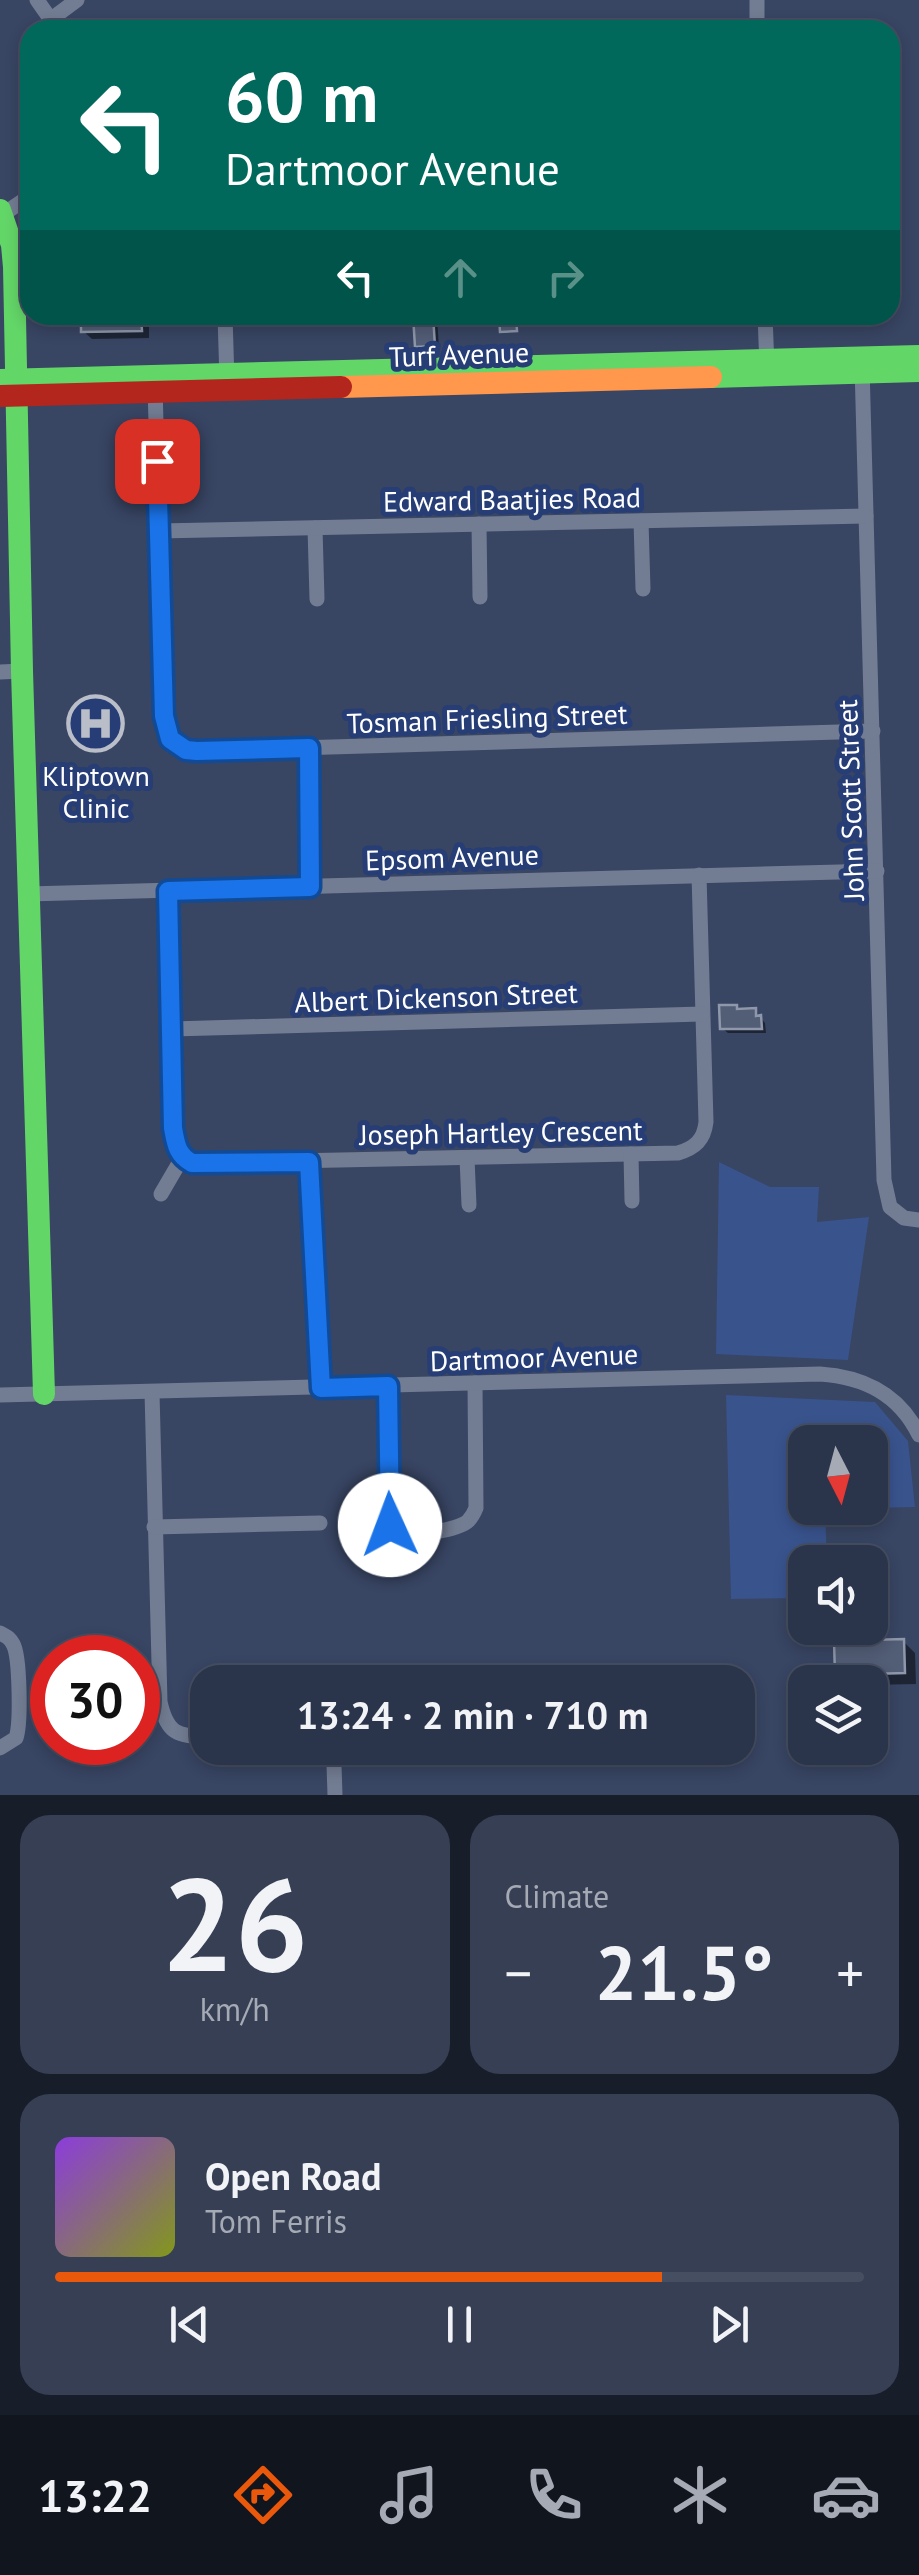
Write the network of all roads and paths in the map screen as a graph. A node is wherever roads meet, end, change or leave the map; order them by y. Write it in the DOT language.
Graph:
graph roads {
  1 [pos="77,0"];
  2 [pos="59,20"];
  3 [pos="1,213"];
  4 [pos="225,325"];
  5 [pos="765,325"];
  6 [pos="919,356"];
  7 [pos="862,365"];
  8 [pos="766,368"];
  9 [pos="919,371"];
  10 [pos="227,382"];
  11 [pos="154,384"];
  12 [pos="8,388"];
  13 [pos="866,516"];
  14 [pos="640,521"];
  15 [pos="479,524"];
  16 [pos="315,528"];
  17 [pos="159,530"];
  18 [pos="643,590"];
  19 [pos="480,597"];
  20 [pos="316,599"];
  21 [pos="11,672"];
  22 [pos="873,732"];
  23 [pos="309,748"];
  24 [pos="877,871"];
  25 [pos="699,875"];
  26 [pos="310,887"];
  27 [pos="168,891"];
  28 [pos="28,894"];
  29 [pos="702,1014"];
  30 [pos="172,1030"];
  31 [pos="631,1154"];
  32 [pos="182,1158"];
  33 [pos="467,1158"];
  34 [pos="309,1162"];
  35 [pos="161,1194"];
  36 [pos="632,1201"];
  37 [pos="469,1205"];
  38 [pos="919,1220"];
  39 [pos="475,1383"];
  40 [pos="388,1386"];
  41 [pos="321,1388"];
  42 [pos="152,1392"];
  43 [pos="44,1394"];
  44 [pos="0,1395"];
  45 [pos="919,1435"];
  46 [pos="320,1523"];
  47 [pos="154,1526"];
  48 [pos="0,1633"];
  49 [pos="190,1737"];
  50 [pos="0,1748"];
  51 [pos="334,1765"];
  52 [pos="336,1795"];
  1 -- 2 [label="street"];
  3 -- 12 [label="street"];
  4 -- 10 [label="street"];
  5 -- 8 [label="street"];
  6 -- 7 [label="street, Turf Avenue"];
  7 -- 8 [label="street, Turf Avenue"];
  7 -- 9 [label="street, Turf Avenue"];
  7 -- 13 [label="street, John Scott Street"];
  8 -- 10 [label="street, Turf Avenue"];
  10 -- 11 [label="street, Turf Avenue"];
  11 -- 12 [label="street, Turf Avenue"];
  11 -- 17 [label="street, Tosman Friesling Street"];
  12 -- 21 [label="street"];
  13 -- 14 [label="street, Edward Baatjies Road"];
  13 -- 22 [label="street, John Scott Street"];
  14 -- 15 [label="street, Edward Baatjies Road"];
  14 -- 18 [label="street"];
  15 -- 16 [label="street, Edward Baatjies Road"];
  15 -- 19 [label="street"];
  16 -- 17 [label="street, Edward Baatjies Road"];
  16 -- 20 [label="street"];
  17 -- 23 [label="street, Tosman Friesling Street"];
  21 -- 28 [label="street"];
  22 -- 23 [label="street, Tosman Friesling Street"];
  22 -- 24 [label="street, John Scott Street"];
  23 -- 26 [label="street"];
  24 -- 25 [label="street, Epsom Avenue"];
  24 -- 38 [label="street, John Scott Street"];
  25 -- 26 [label="street, Epsom Avenue"];
  25 -- 29 [label="street, Joseph Hartley Crescent"];
  26 -- 27 [label="street, Epsom Avenue"];
  27 -- 28 [label="street, Epsom Avenue"];
  27 -- 30 [label="street"];
  28 -- 43 [label="street"];
  29 -- 30 [label="street, Albert Dickenson Street"];
  29 -- 31 [label="street, Joseph Hartley Crescent"];
  30 -- 32 [label="street"];
  31 -- 33 [label="street, Joseph Hartley Crescent"];
  31 -- 36 [label="street"];
  32 -- 34 [label="street, Joseph Hartley Crescent"];
  32 -- 35 [label="street"];
  33 -- 34 [label="street, Joseph Hartley Crescent"];
  33 -- 37 [label="street"];
  34 -- 41 [label="street"];
  39 -- 40 [label="street, Dartmoor Avenue"];
  39 -- 40 [label="street"];
  39 -- 45 [label="street, Dartmoor Avenue"];
  40 -- 41 [label="street, Dartmoor Avenue"];
  41 -- 42 [label="street, Dartmoor Avenue"];
  42 -- 43 [label="street, Dartmoor Avenue"];
  42 -- 47 [label="street"];
  43 -- 44 [label="street, Dartmoor Avenue"];
  46 -- 47 [label="street"];
  47 -- 49 [label="street"];
  48 -- 50 [label="street"];
  51 -- 52 [label="street"];
}
